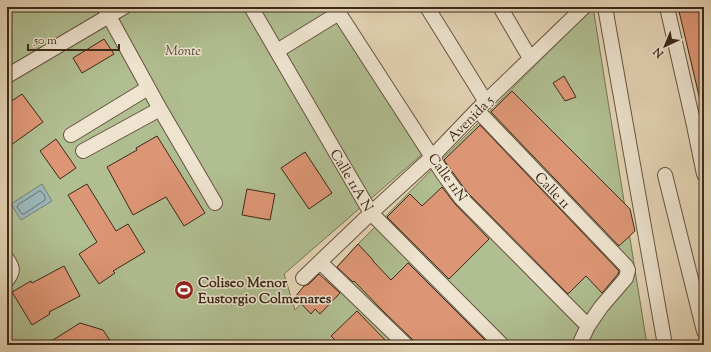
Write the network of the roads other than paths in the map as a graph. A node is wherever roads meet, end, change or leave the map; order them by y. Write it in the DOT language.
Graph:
graph roads {
  1 [pos="124,7"];
  2 [pos="251,7"];
  3 [pos="427,7"];
  4 [pos="500,7"];
  5 [pos="584,7"];
  6 [pos="606,7"];
  7 [pos="667,7"];
  8 [pos="337,10"];
  9 [pos="106,12"];
  10 [pos="277,51"];
  11 [pos="530,58"];
  12 [pos="7,76"];
  13 [pos="148,88"];
  14 [pos="481,106"];
  15 [pos="160,108"];
  16 [pos="699,118"];
  17 [pos="71,135"];
  18 [pos="83,151"];
  19 [pos="432,157"];
  20 [pos="704,174"];
  21 [pos="665,175"];
  22 [pos="215,202"];
  23 [pos="371,214"];
  24 [pos="320,262"];
  25 [pos="303,278"];
  26 [pos="588,326"];
  27 [pos="704,331"];
  28 [pos="406,345"];
  29 [pos="502,345"];
  30 [pos="579,345"];
  31 [pos="665,345"];
  1 -- 9 [label="street"];
  2 -- 10 [label="street, Calle 11A N"];
  3 -- 14 [label="street, Calle 11"];
  4 -- 11 [label="street"];
  5 -- 11 [label="street, Avenida 5"];
  6 -- 31 [label="street"];
  7 -- 16 [label="street"];
  8 -- 10 [label="street"];
  8 -- 19 [label="street, Calle 11N"];
  9 -- 12 [label="street"];
  9 -- 13 [label="street"];
  10 -- 23 [label="street, Calle 11A N"];
  11 -- 14 [label="street, Avenida 5"];
  13 -- 15 [label="street"];
  13 -- 17 [label="street"];
  14 -- 19 [label="street, Avenida 5"];
  14 -- 26 [label="street, Calle 11"];
  15 -- 18 [label="street"];
  15 -- 22 [label="street"];
  16 -- 20 [label="street"];
  19 -- 23 [label="street, Avenida 5"];
  19 -- 26 [label="street, Calle 11N"];
  21 -- 27 [label="street"];
  23 -- 24 [label="street, Avenida 5"];
  23 -- 29 [label="street, Calle 11A N"];
  24 -- 25 [label="street, Avenida 5"];
  24 -- 28 [label="street"];
  26 -- 30 [label="street"];
}
